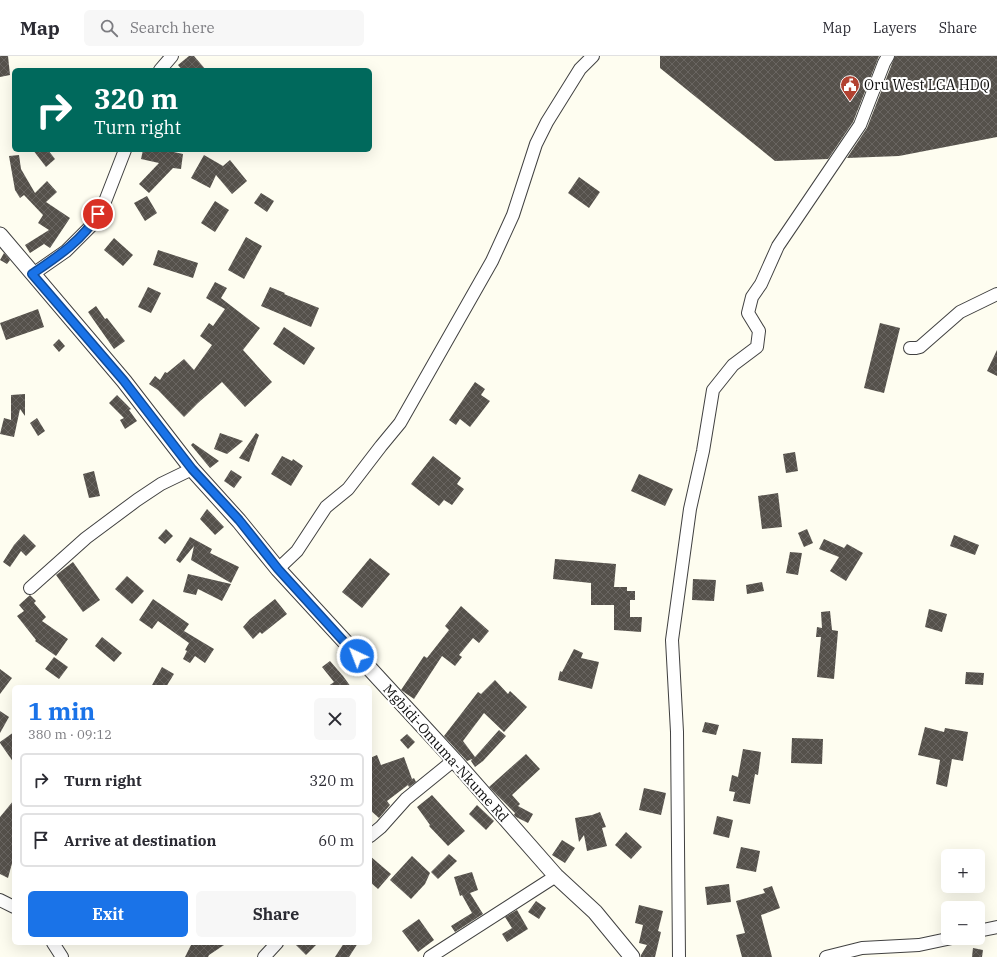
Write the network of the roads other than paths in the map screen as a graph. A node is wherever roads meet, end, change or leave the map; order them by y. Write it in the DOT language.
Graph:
graph roads {
  1 [pos="172,56"];
  2 [pos="593,56"];
  3 [pos="888,56"];
  4 [pos="162,68"];
  5 [pos="124,152"];
  6 [pos="0,235"];
  7 [pos="32,274"];
  8 [pos="997,294"];
  9 [pos="910,348"];
  10 [pos="192,469"];
  11 [pos="278,569"];
  12 [pos="30,588"];
  13 [pos="454,760"];
  14 [pos="372,835"];
  15 [pos="556,876"];
  16 [pos="0,900"];
  17 [pos="12,906"];
  18 [pos="997,927"];
  19 [pos="985,930"];
  20 [pos="941,940"];
  21 [pos="55,945"];
  22 [pos="275,945"];
  23 [pos="62,957"];
  24 [pos="264,957"];
  25 [pos="430,957"];
  26 [pos="632,957"];
  27 [pos="679,957"];
  28 [pos="826,957"];
  1 -- 4 [label="street"];
  2 -- 11 [label="street"];
  3 -- 27 [label="street"];
  5 -- 7 [label="street"];
  6 -- 7 [label="street, Mgbidi-Omuma-Nkume Rd"];
  7 -- 10 [label="street, Mgbidi-Omuma-Nkume Rd"];
  8 -- 9 [label="street"];
  10 -- 11 [label="street, Mgbidi-Omuma-Nkume Rd"];
  10 -- 12 [label="street"];
  11 -- 13 [label="street, Mgbidi-Omuma-Nkume Rd"];
  13 -- 14 [label="street"];
  13 -- 15 [label="street, Mgbidi-Omuma-Nkume Rd"];
  15 -- 25 [label="street"];
  15 -- 26 [label="street, Mgbidi-Omuma-Nkume Rd"];
  16 -- 17 [label="street"];
  18 -- 19 [label="street"];
  20 -- 28 [label="street"];
  21 -- 23 [label="street"];
  22 -- 24 [label="street"];
}
